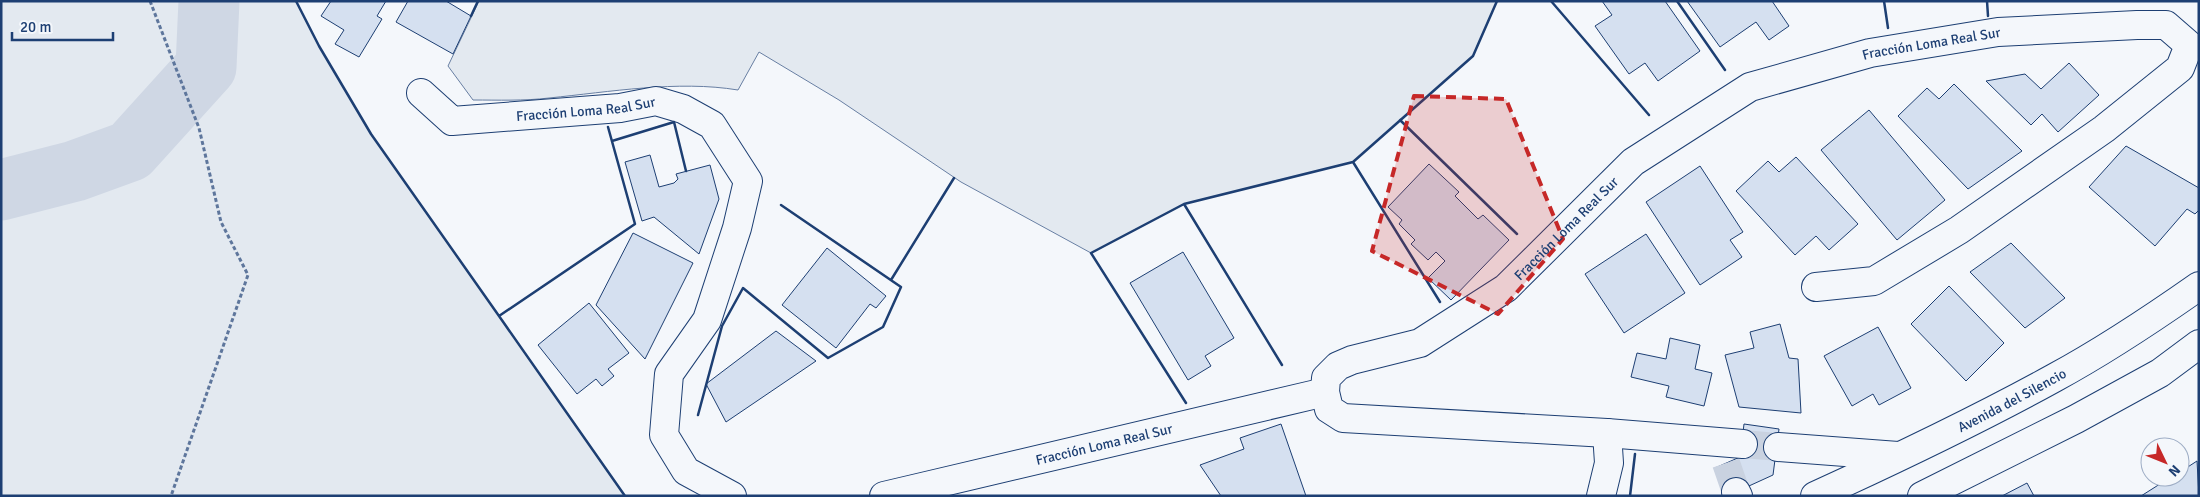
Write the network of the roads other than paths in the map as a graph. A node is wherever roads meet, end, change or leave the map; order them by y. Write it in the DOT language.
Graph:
graph roads {
  1 [pos="421,93"];
  2 [pos="2199,286"];
  3 [pos="1816,287"];
  4 [pos="2199,344"];
  5 [pos="1324,392"];
  6 [pos="1607,433"];
  7 [pos="1778,447"];
  8 [pos="1729,449"];
  9 [pos="1902,456"];
  10 [pos="732,496"];
  11 [pos="884,496"];
  12 [pos="1601,496"];
  13 [pos="1815,496"];
  14 [pos="1922,496"];
  1 -- 10 [label="street, Fracción Loma Real Sur"];
  2 -- 9 [label="street, Avenida del Silencio"];
  3 -- 5 [label="street, Fracción Loma Real Sur"];
  4 -- 14 [label="street"];
  5 -- 6 [label="street"];
  5 -- 11 [label="street, Fracción Loma Real Sur"];
  6 -- 8 [label="street"];
  6 -- 12 [label="street"];
  7 -- 9 [label="street"];
  9 -- 13 [label="street, Avenida del Silencio"];
}
